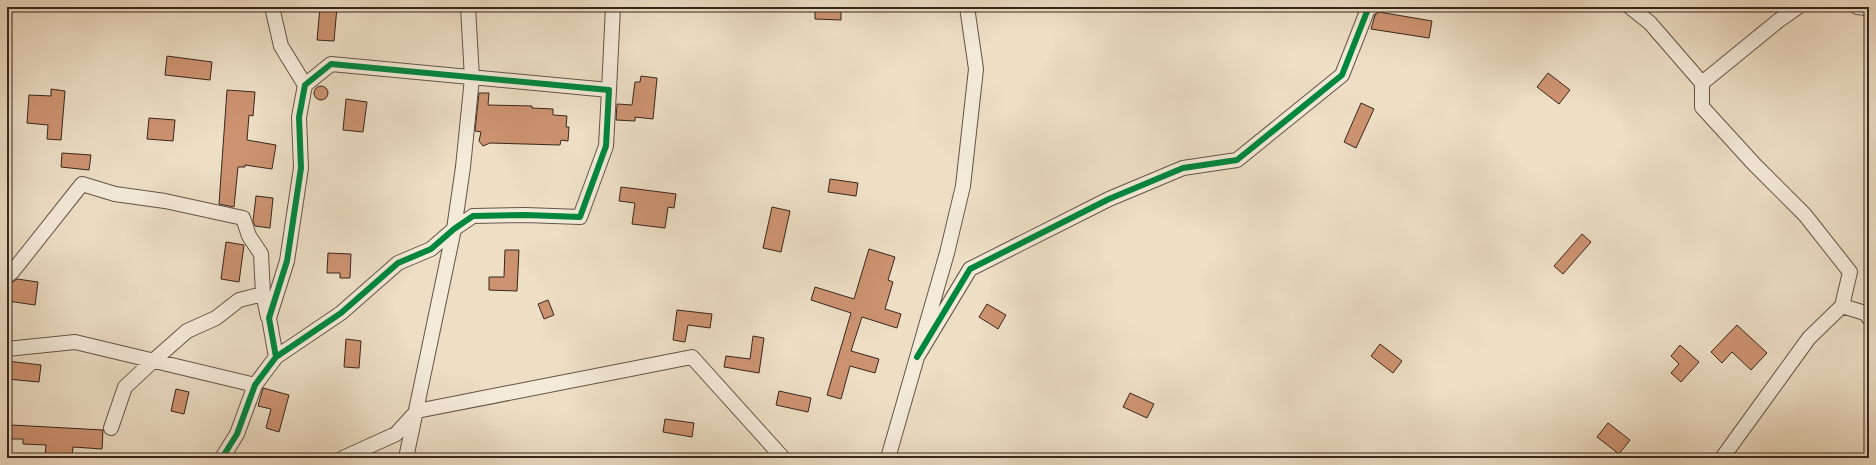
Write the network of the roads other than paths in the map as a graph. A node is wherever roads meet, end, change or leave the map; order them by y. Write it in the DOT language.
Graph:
graph roads {
  1 [pos="272,7"];
  2 [pos="468,7"];
  3 [pos="613,7"];
  4 [pos="967,7"];
  5 [pos="1372,7"];
  6 [pos="1630,7"];
  7 [pos="1798,7"];
  8 [pos="1857,7"];
  9 [pos="1868,7"];
  10 [pos="472,78"];
  11 [pos="1702,83"];
  12 [pos="305,85"];
  13 [pos="609,90"];
  14 [pos="454,229"];
  15 [pos="7,276"];
  16 [pos="263,294"];
  17 [pos="1842,306"];
  18 [pos="269,318"];
  19 [pos="1869,318"];
  20 [pos="7,349"];
  21 [pos="276,357"];
  22 [pos="917,357"];
  23 [pos="153,361"];
  24 [pos="255,385"];
  25 [pos="417,411"];
  26 [pos="111,428"];
  27 [pos="1729,454"];
  28 [pos="222,458"];
  29 [pos="343,458"];
  30 [pos="406,458"];
  31 [pos="783,458"];
  32 [pos="888,458"];
  1 -- 12 [label="street"];
  2 -- 10 [label="street"];
  3 -- 13 [label="street"];
  4 -- 22 [label="street"];
  5 -- 22 [label="street"];
  6 -- 11 [label="street"];
  7 -- 11 [label="street"];
  8 -- 9 [label="street"];
  10 -- 12 [label="street"];
  10 -- 13 [label="street"];
  10 -- 14 [label="street"];
  11 -- 17 [label="street"];
  12 -- 18 [label="street"];
  13 -- 14 [label="street"];
  14 -- 21 [label="street"];
  14 -- 25 [label="street"];
  15 -- 16 [label="street"];
  16 -- 18 [label="street"];
  16 -- 23 [label="street"];
  17 -- 19 [label="street"];
  17 -- 27 [label="street"];
  18 -- 21 [label="street"];
  20 -- 23 [label="street"];
  21 -- 24 [label="street"];
  22 -- 32 [label="street"];
  23 -- 24 [label="street"];
  23 -- 26 [label="street"];
  24 -- 28 [label="street"];
  25 -- 29 [label="street"];
  25 -- 30 [label="street"];
  25 -- 31 [label="street"];
}
